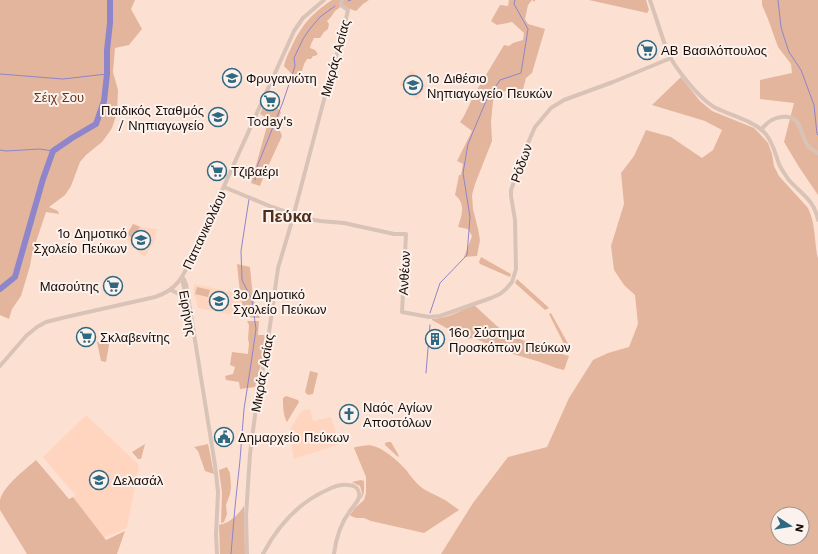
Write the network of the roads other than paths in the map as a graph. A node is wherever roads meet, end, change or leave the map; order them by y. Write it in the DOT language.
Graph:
graph roads {
  1 [pos="324,0"];
  2 [pos="342,0"];
  3 [pos="650,0"];
  4 [pos="671,58"];
  5 [pos="761,130"];
  6 [pos="818,153"];
  7 [pos="224,187"];
  8 [pos="294,215"];
  9 [pos="818,220"];
  10 [pos="182,278"];
  11 [pos="171,290"];
  12 [pos="186,300"];
  13 [pos="402,312"];
  14 [pos="0,366"];
  15 [pos="215,468"];
  16 [pos="217,554"];
  17 [pos="247,554"];
  18 [pos="263,554"];
  19 [pos="334,554"];
  1 -- 7 [label="street, Παπανικολάου"];
  2 -- 8 [label="street, Μικράς Ασίας"];
  3 -- 4 [label="street"];
  4 -- 5 [label="street"];
  4 -- 13 [label="street, Ρόδων"];
  5 -- 6 [label="street"];
  5 -- 9 [label="street"];
  7 -- 8 [label="street"];
  7 -- 10 [label="street, Παπανικολάου"];
  8 -- 13 [label="street, Ανθέων"];
  8 -- 17 [label="street, Μικράς Ασίας"];
  10 -- 11 [label="street, Παπανικολάου"];
  10 -- 12 [label="street, Ειρήνης"];
  10 -- 15 [label="street, Ειρήνης"];
  11 -- 12 [label="street"];
  11 -- 14 [label="street, Παπανικολάου"];
  12 -- 15 [label="street, Ειρήνης"];
  15 -- 16 [label="street, Ειρήνης"];
  18 -- 19 [label="street"];
}
